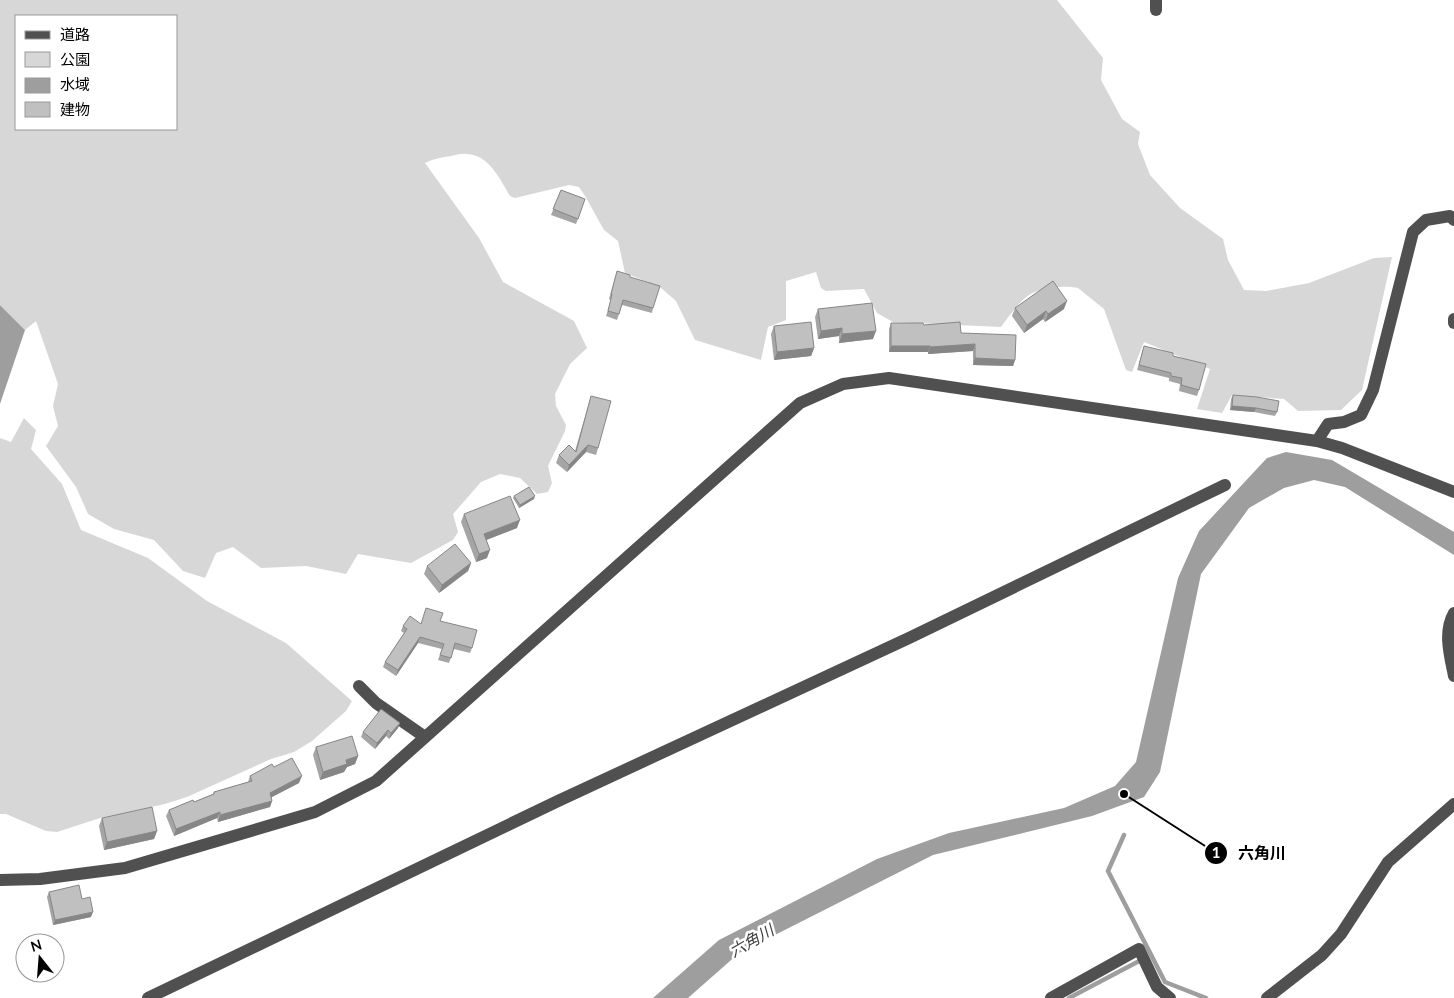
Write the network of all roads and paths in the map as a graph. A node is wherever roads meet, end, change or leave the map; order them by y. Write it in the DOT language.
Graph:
graph roads {
  1 [pos="1454,220"];
  2 [pos="1318,440"];
  3 [pos="1225,485"];
  4 [pos="1454,492"];
  5 [pos="1454,612"];
  6 [pos="1451,645"];
  7 [pos="1454,676"];
  8 [pos="359,686"];
  9 [pos="425,737"];
  10 [pos="1454,804"];
  11 [pos="0,880"];
  12 [pos="148,998"];
  13 [pos="1051,998"];
  14 [pos="1170,998"];
  15 [pos="1267,998"];
  1 -- 2 [label="street"];
  2 -- 4 [label="street"];
  2 -- 9 [label="street"];
  3 -- 12 [label="street"];
  5 -- 6 [label="street"];
  6 -- 7 [label="street"];
  8 -- 9 [label="street"];
  9 -- 11 [label="street"];
  10 -- 15 [label="street"];
  13 -- 14 [label="street"];
}
